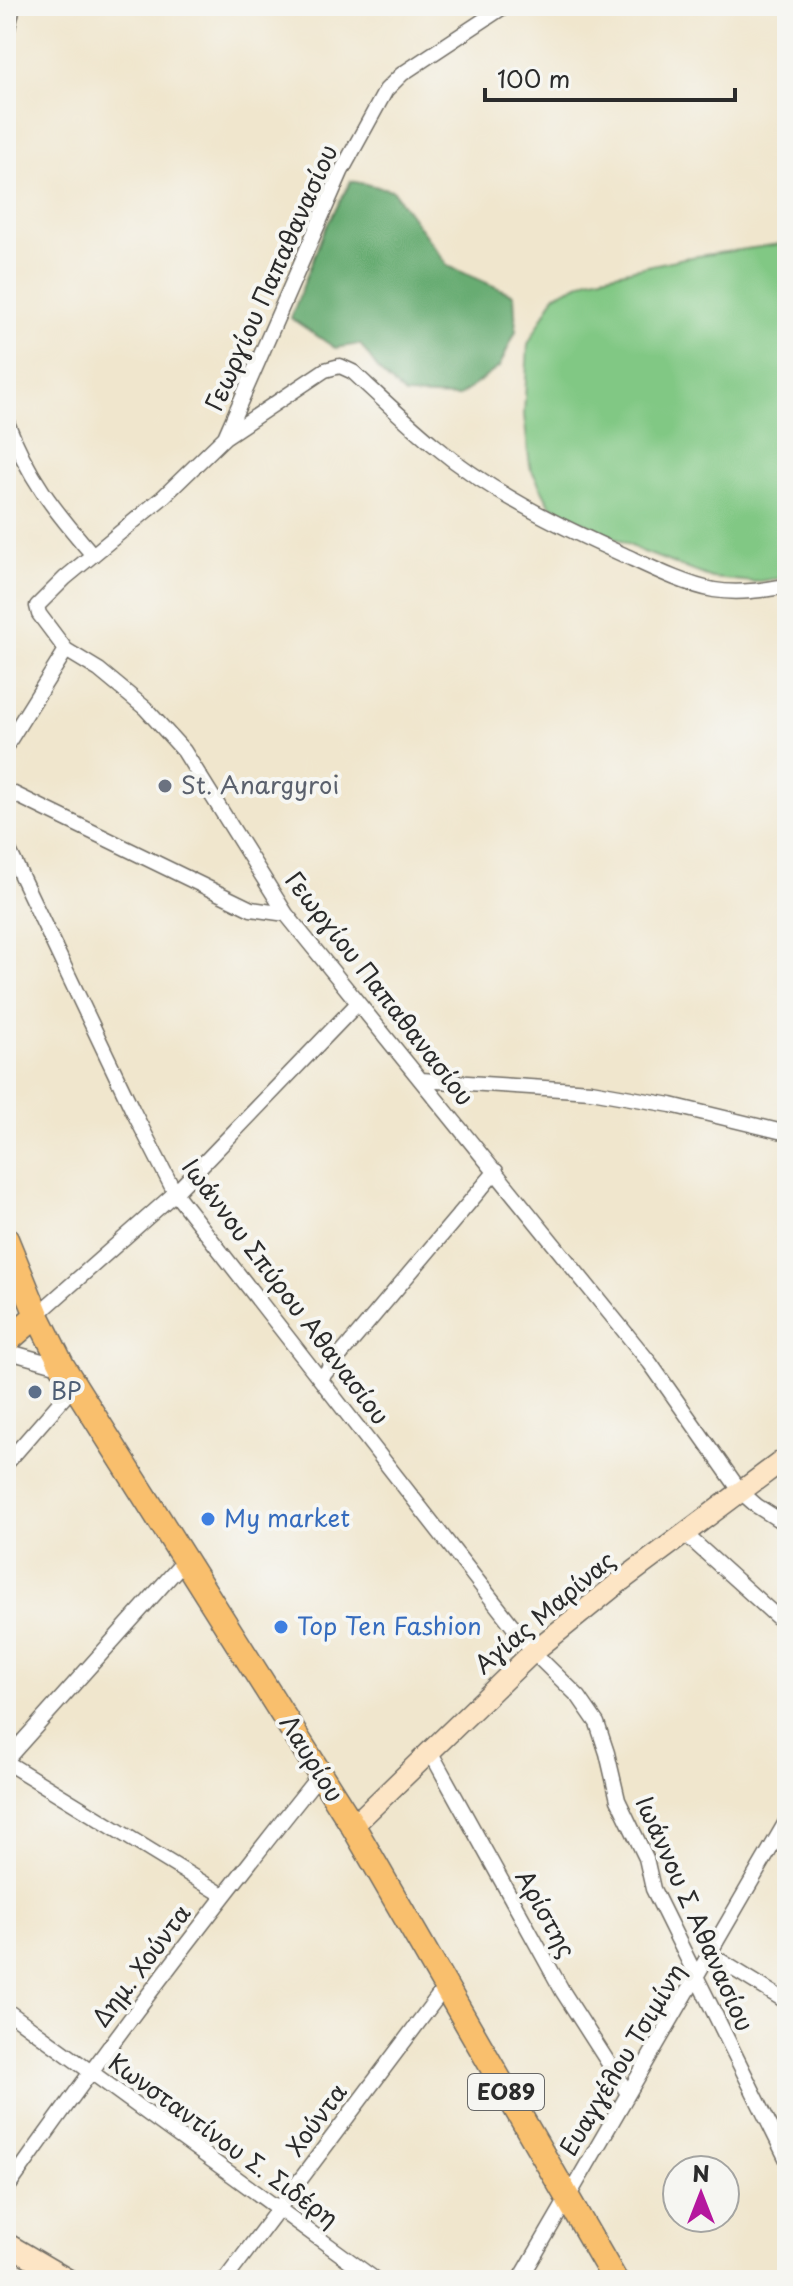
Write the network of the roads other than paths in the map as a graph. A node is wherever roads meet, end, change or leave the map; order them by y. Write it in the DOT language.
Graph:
graph roads {
  1 [pos="13,6"];
  2 [pos="505,6"];
  3 [pos="6,37"];
  4 [pos="6,420"];
  5 [pos="225,437"];
  6 [pos="93,555"];
  7 [pos="787,586"];
  8 [pos="66,650"];
  9 [pos="6,746"];
  10 [pos="6,790"];
  11 [pos="6,844"];
  12 [pos="286,914"];
  13 [pos="357,1004"];
  14 [pos="421,1080"];
  15 [pos="787,1133"];
  16 [pos="496,1171"];
  17 [pos="175,1193"];
  18 [pos="6,1239"];
  19 [pos="37,1315"];
  20 [pos="6,1342"];
  21 [pos="6,1351"];
  22 [pos="69,1377"];
  23 [pos="321,1378"];
  24 [pos="787,1457"];
  25 [pos="6,1464"];
  26 [pos="741,1492"];
  27 [pos="787,1525"];
  28 [pos="684,1533"];
  29 [pos="186,1559"];
  30 [pos="787,1626"];
  31 [pos="533,1652"];
  32 [pos="431,1753"];
  33 [pos="6,1761"];
  34 [pos="320,1774"];
  35 [pos="787,1820"];
  36 [pos="353,1826"];
  37 [pos="223,1895"];
  38 [pos="711,1955"];
  39 [pos="696,1979"];
  40 [pos="445,1987"];
  41 [pos="787,2002"];
  42 [pos="6,2010"];
  43 [pos="90,2071"];
  44 [pos="627,2092"];
  45 [pos="787,2160"];
  46 [pos="6,2190"];
  47 [pos="567,2197"];
  48 [pos="278,2209"];
  49 [pos="6,2243"];
  50 [pos="69,2280"];
  51 [pos="225,2280"];
  52 [pos="376,2280"];
  53 [pos="520,2280"];
  54 [pos="615,2280"];
  1 -- 3 [label="street"];
  2 -- 5 [label="street, Γεωργίου Παπαθανασίου"];
  4 -- 6 [label="street"];
  5 -- 6 [label="street, Γεωργίου Παπαθανασίου"];
  5 -- 7 [label="street"];
  6 -- 8 [label="street, Γεωργίου Παπαθανασίου"];
  8 -- 9 [label="street"];
  8 -- 12 [label="street, Γεωργίου Παπαθανασίου"];
  10 -- 12 [label="street"];
  11 -- 17 [label="street, Ιωάννου Σπύρου Αθανασίου"];
  12 -- 13 [label="street, Γεωργίου Παπαθανασίου"];
  13 -- 14 [label="street, Γεωργίου Παπαθανασίου"];
  13 -- 17 [label="street"];
  14 -- 15 [label="street"];
  14 -- 16 [label="street, Γεωργίου Παπαθανασίου"];
  16 -- 23 [label="street"];
  16 -- 26 [label="street, Γεωργίου Παπαθανασίου"];
  17 -- 19 [label="street"];
  17 -- 23 [label="street, Ιωάννου Σπύρου Αθανασίου"];
  18 -- 19 [label="main road, Λαυρίου / ΕΟ89"];
  19 -- 20 [label="main road"];
  19 -- 22 [label="main road, Λαυρίου / ΕΟ89"];
  21 -- 22 [label="street"];
  22 -- 25 [label="street"];
  22 -- 29 [label="main road, Λαυρίου / ΕΟ89"];
  23 -- 31 [label="street, Ιωάννου Σπύρου Αθανασίου"];
  24 -- 26 [label="street, Αγίας Μαρίνας"];
  26 -- 27 [label="street, Γεωργίου Παπαθανασίου"];
  26 -- 28 [label="street, Αγίας Μαρίνας"];
  28 -- 30 [label="street"];
  28 -- 31 [label="street, Αγίας Μαρίνας"];
  29 -- 33 [label="street"];
  29 -- 34 [label="main road, Λαυρίου / ΕΟ89"];
  31 -- 32 [label="street, Αγίας Μαρίνας"];
  31 -- 39 [label="street, Ιωάννου Σ Αθανασίου"];
  32 -- 36 [label="street, Αγίας Μαρίνας"];
  32 -- 44 [label="street, Αρίστης"];
  33 -- 37 [label="street"];
  34 -- 36 [label="main road, Λαυρίου / ΕΟ89"];
  34 -- 37 [label="street, Δημ. Χούντα"];
  35 -- 38 [label="street, Ευαγγέλου Τσιμίνη"];
  36 -- 40 [label="main road, Λαυρίου / ΕΟ89"];
  37 -- 43 [label="street, Δημ. Χούντα"];
  38 -- 39 [label="street, Ευαγγέλου Τσιμίνη"];
  38 -- 41 [label="street"];
  39 -- 44 [label="street, Ευαγγέλου Τσιμίνη"];
  39 -- 45 [label="street, Ιωάννου Σ Αθανασίου"];
  40 -- 47 [label="main road, Λαυρίου / ΕΟ89"];
  40 -- 48 [label="street, Χούντα"];
  42 -- 43 [label="street, Κωνσταντίνου Σ. Σιδέρη"];
  43 -- 46 [label="street, Δημ. Χούντα"];
  43 -- 48 [label="street, Κωνσταντίνου Σ. Σιδέρη"];
  44 -- 47 [label="street, Ευαγγέλου Τσιμίνη"];
  47 -- 53 [label="street, Ευαγγέλου Τσιμίνη"];
  47 -- 54 [label="main road, Λαυρίου / ΕΟ89"];
  48 -- 51 [label="street, Χούντα"];
  48 -- 52 [label="street, Κωνσταντίνου Σ. Σιδέρη"];
  49 -- 50 [label="street"];
}
